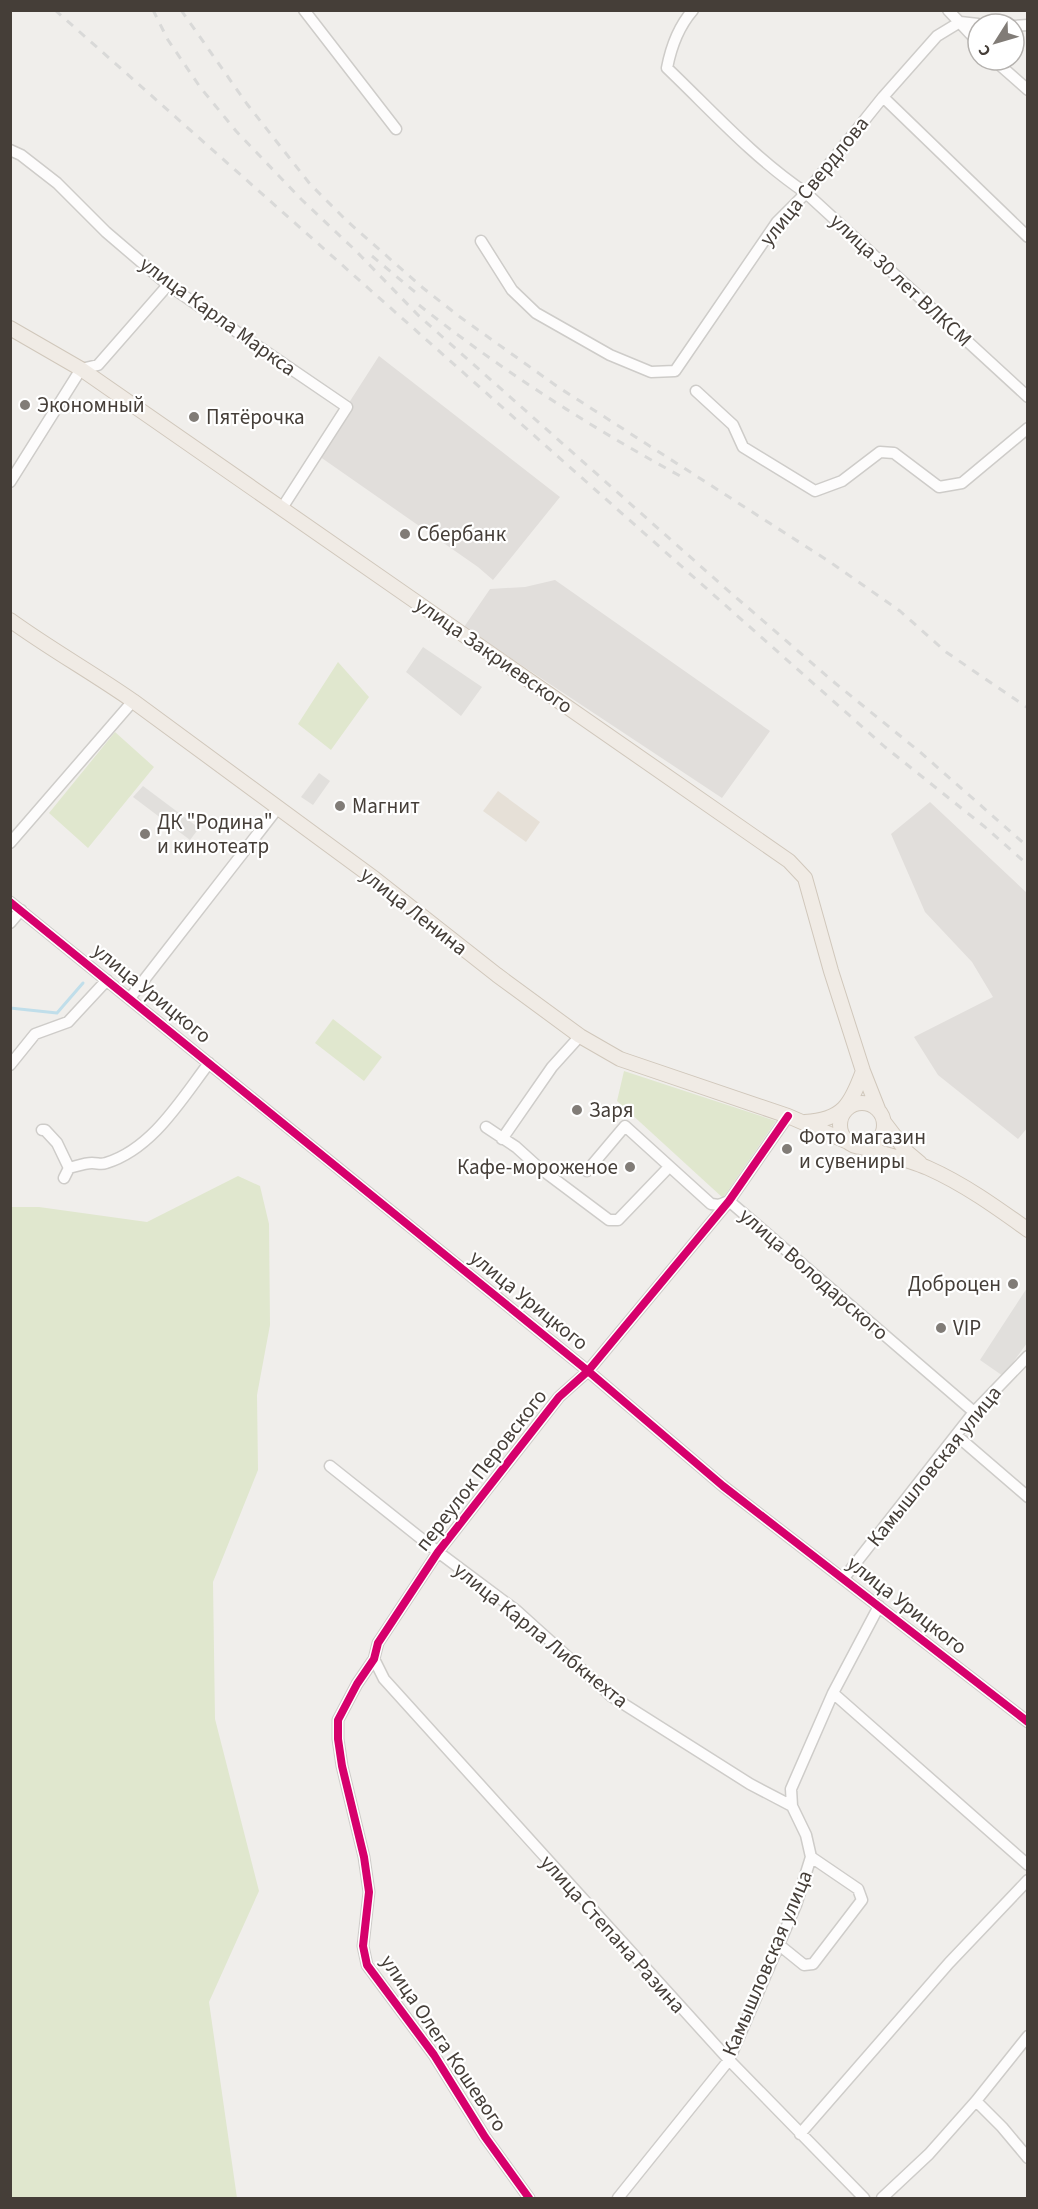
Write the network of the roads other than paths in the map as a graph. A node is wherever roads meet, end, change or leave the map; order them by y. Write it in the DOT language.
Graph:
graph roads {
  1 [pos="304,10"];
  2 [pos="693,10"];
  3 [pos="948,10"];
  4 [pos="960,22"];
  5 [pos="966,23"];
  6 [pos="966,29"];
  7 [pos="1008,72"];
  8 [pos="1028,90"];
  9 [pos="883,97"];
  10 [pos="396,129"];
  11 [pos="10,150"];
  12 [pos="806,193"];
  13 [pos="1028,237"];
  14 [pos="481,241"];
  15 [pos="168,285"];
  16 [pos="10,328"];
  17 [pos="81,369"];
  18 [pos="696,391"];
  19 [pos="1028,397"];
  20 [pos="1028,428"];
  21 [pos="10,482"];
  22 [pos="282,507"];
  23 [pos="10,620"];
  24 [pos="132,701"];
  25 [pos="277,809"];
  26 [pos="10,843"];
  27 [pos="10,902"];
  28 [pos="21,910"];
  29 [pos="10,923"];
  30 [pos="106,980"];
  31 [pos="130,998"];
  32 [pos="580,1036"];
  33 [pos="208,1063"];
  34 [pos="10,1065"];
  35 [pos="863,1071"];
  36 [pos="846,1109"];
  37 [pos="878,1109"];
  38 [pos="788,1116"];
  39 [pos="884,1122"];
  40 [pos="486,1126"];
  41 [pos="42,1130"];
  42 [pos="501,1139"];
  43 [pos="855,1145"];
  44 [pos="669,1167"];
  45 [pos="927,1168"];
  46 [pos="587,1171"];
  47 [pos="729,1201"];
  48 [pos="1028,1230"];
  49 [pos="1028,1356"];
  50 [pos="588,1371"];
  51 [pos="974,1412"];
  52 [pos="956,1435"];
  53 [pos="330,1466"];
  54 [pos="1028,1497"];
  55 [pos="438,1552"];
  56 [pos="844,1578"];
  57 [pos="879,1606"];
  58 [pos="374,1659"];
  59 [pos="833,1693"];
  60 [pos="338,1720"];
  61 [pos="1028,1722"];
  62 [pos="792,1806"];
  63 [pos="811,1857"];
  64 [pos="1028,1865"];
  65 [pos="1028,1880"];
  66 [pos="778,1944"];
  67 [pos="1026,2040"];
  68 [pos="729,2060"];
  69 [pos="976,2101"];
  70 [pos="800,2134"];
  71 [pos="1028,2158"];
  72 [pos="529,2199"];
  73 [pos="618,2199"];
  74 [pos="864,2199"];
  75 [pos="882,2199"];
  1 -- 10 [label="street"];
  2 -- 12 [label="street, улица 30 лет ВЛКСМ"];
  3 -- 4 [label="street"];
  4 -- 5 [label="street"];
  4 -- 6 [label="street"];
  4 -- 9 [label="street, улица Свердлова"];
  7 -- 8 [label="street"];
  9 -- 12 [label="street, улица Свердлова"];
  9 -- 13 [label="street"];
  11 -- 15 [label="street, улица Карла Маркса"];
  12 -- 14 [label="street, улица Свердлова"];
  12 -- 19 [label="street, улица 30 лет ВЛКСМ"];
  15 -- 17 [label="street"];
  15 -- 22 [label="street, улица Карла Маркса"];
  16 -- 17 [label="main road, улица Закриевского"];
  17 -- 21 [label="street"];
  17 -- 22 [label="main road, улица Закриевского"];
  18 -- 20 [label="street"];
  22 -- 35 [label="main road, улица Закриевского"];
  23 -- 24 [label="main road, улица Ленина"];
  24 -- 25 [label="main road, улица Ленина"];
  24 -- 26 [label="street"];
  25 -- 31 [label="street"];
  25 -- 32 [label="main road, улица Ленина"];
  27 -- 28 [label="street, улица Урицкого"];
  28 -- 29 [label="street"];
  28 -- 30 [label="street, улица Урицкого"];
  30 -- 31 [label="street, улица Урицкого"];
  30 -- 34 [label="street"];
  31 -- 33 [label="street, улица Урицкого"];
  32 -- 38 [label="main road, улица Ленина"];
  32 -- 42 [label="street"];
  33 -- 41 [label="street"];
  33 -- 50 [label="street, улица Урицкого"];
  35 -- 36 [label="main road"];
  35 -- 37 [label="main road, улица Закриевского"];
  36 -- 37 [label="main road"];
  36 -- 38 [label="main road"];
  36 -- 43 [label="main road"];
  37 -- 39 [label="main road"];
  38 -- 43 [label="main road, улица Ленина"];
  38 -- 47 [label="street, переулок Перовского"];
  39 -- 43 [label="main road"];
  39 -- 45 [label="main road"];
  40 -- 42 [label="street"];
  42 -- 44 [label="street"];
  43 -- 45 [label="main road, улица Ленина"];
  44 -- 46 [label="street, улица Володарского"];
  44 -- 47 [label="street, улица Володарского"];
  45 -- 48 [label="main road, улица Ленина"];
  47 -- 50 [label="street, переулок Перовского"];
  47 -- 51 [label="street, улица Володарского"];
  49 -- 51 [label="street, Камышловская улица"];
  50 -- 55 [label="street, переулок Перовского"];
  50 -- 56 [label="street, улица Урицкого"];
  51 -- 52 [label="street, Камышловская улица"];
  52 -- 54 [label="street"];
  52 -- 56 [label="street, Камышловская улица"];
  53 -- 55 [label="street, улица Карла Либкнехта"];
  55 -- 58 [label="street, переулок Перовского"];
  55 -- 62 [label="street, улица Карла Либкнехта"];
  56 -- 57 [label="street, улица Урицкого"];
  57 -- 59 [label="street"];
  57 -- 61 [label="street, улица Урицкого"];
  58 -- 60 [label="street, переулок Перовского"];
  58 -- 68 [label="street, улица Степана Разина"];
  59 -- 62 [label="street"];
  59 -- 64 [label="street"];
  60 -- 72 [label="street, улица Олега Кошевого"];
  62 -- 63 [label="street, Камышловская улица"];
  63 -- 66 [label="street, Камышловская улица"];
  63 -- 66 [label="street"];
  65 -- 70 [label="street"];
  66 -- 68 [label="street, Камышловская улица"];
  67 -- 69 [label="street"];
  68 -- 70 [label="street, улица Степана Разина"];
  68 -- 73 [label="street, Камышловская улица"];
  69 -- 71 [label="street"];
  69 -- 75 [label="street"];
  70 -- 74 [label="street, улица Степана Разина"];
}
